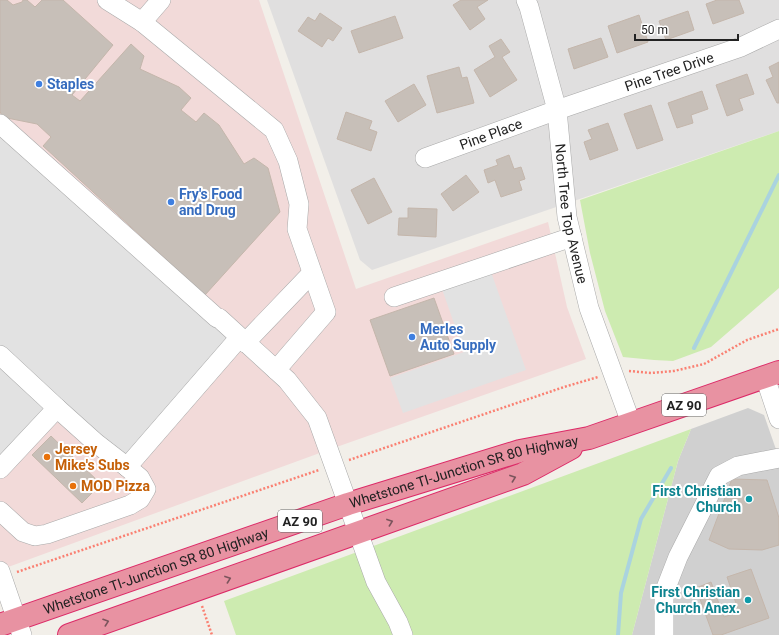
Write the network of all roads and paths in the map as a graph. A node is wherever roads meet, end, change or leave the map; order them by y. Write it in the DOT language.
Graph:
graph roads {
  1 [pos="107,0"];
  2 [pos="161,0"];
  3 [pos="526,0"];
  4 [pos="142,22"];
  5 [pos="779,29"];
  6 [pos="557,110"];
  7 [pos="0,124"];
  8 [pos="425,158"];
  9 [pos="572,237"];
  10 [pos="312,273"];
  11 [pos="394,297"];
  12 [pos="779,329"];
  13 [pos="242,340"];
  14 [pos="0,355"];
  15 [pos="276,370"];
  16 [pos="613,373"];
  17 [pos="772,374"];
  18 [pos="56,408"];
  19 [pos="779,419"];
  20 [pos="631,423"];
  21 [pos="589,438"];
  22 [pos="779,458"];
  23 [pos="334,465"];
  24 [pos="127,467"];
  25 [pos="0,469"];
  26 [pos="348,504"];
  27 [pos="0,511"];
  28 [pos="358,533"];
  29 [pos="1,574"];
  30 [pos="197,590"];
  31 [pos="13,626"];
  32 [pos="69,635"];
  33 [pos="212,635"];
  34 [pos="403,635"];
  35 [pos="664,635"];
  1 -- 4 [label="street"];
  2 -- 4 [label="street"];
  3 -- 6 [label="street, North Tree Top Avenue"];
  4 -- 10 [label="street"];
  5 -- 6 [label="street, Pine Tree Drive"];
  6 -- 8 [label="street, Pine Place"];
  6 -- 9 [label="street, North Tree Top Avenue"];
  7 -- 13 [label="street"];
  9 -- 11 [label="street"];
  9 -- 16 [label="street, North Tree Top Avenue"];
  10 -- 13 [label="street"];
  10 -- 15 [label="street"];
  12 -- 16 [label="path"];
  13 -- 15 [label="street"];
  13 -- 24 [label="street"];
  14 -- 18 [label="street"];
  15 -- 23 [label="street"];
  16 -- 20 [label="street, North Tree Top Avenue"];
  16 -- 23 [label="path"];
  17 -- 19 [label="street"];
  17 -- 20 [label="highway, Whetstone TI-Junction SR 80 Highway / AZ 90"];
  18 -- 24 [label="street"];
  18 -- 25 [label="street"];
  20 -- 21 [label="highway, Whetstone TI-Junction SR 80 Highway / AZ 90"];
  21 -- 26 [label="highway, Whetstone TI-Junction SR 80 Highway / AZ 90"];
  28 -- 21 [label="highway, Whetstone TI-Junction SR 80 Highway / AZ 90, one-way"];
  22 -- 35 [label="street"];
  23 -- 26 [label="street"];
  23 -- 29 [label="path"];
  24 -- 27 [label="street"];
  26 -- 28 [label="street"];
  26 -- 31 [label="highway, Whetstone TI-Junction SR 80 Highway / AZ 90"];
  30 -- 28 [label="highway, Whetstone TI-Junction SR 80 Highway / AZ 90, one-way"];
  28 -- 34 [label="street"];
  29 -- 31 [label="street"];
  32 -- 30 [label="highway, Whetstone TI-Junction SR 80 Highway / AZ 90, one-way"];
  30 -- 33 [label="path"];
}
